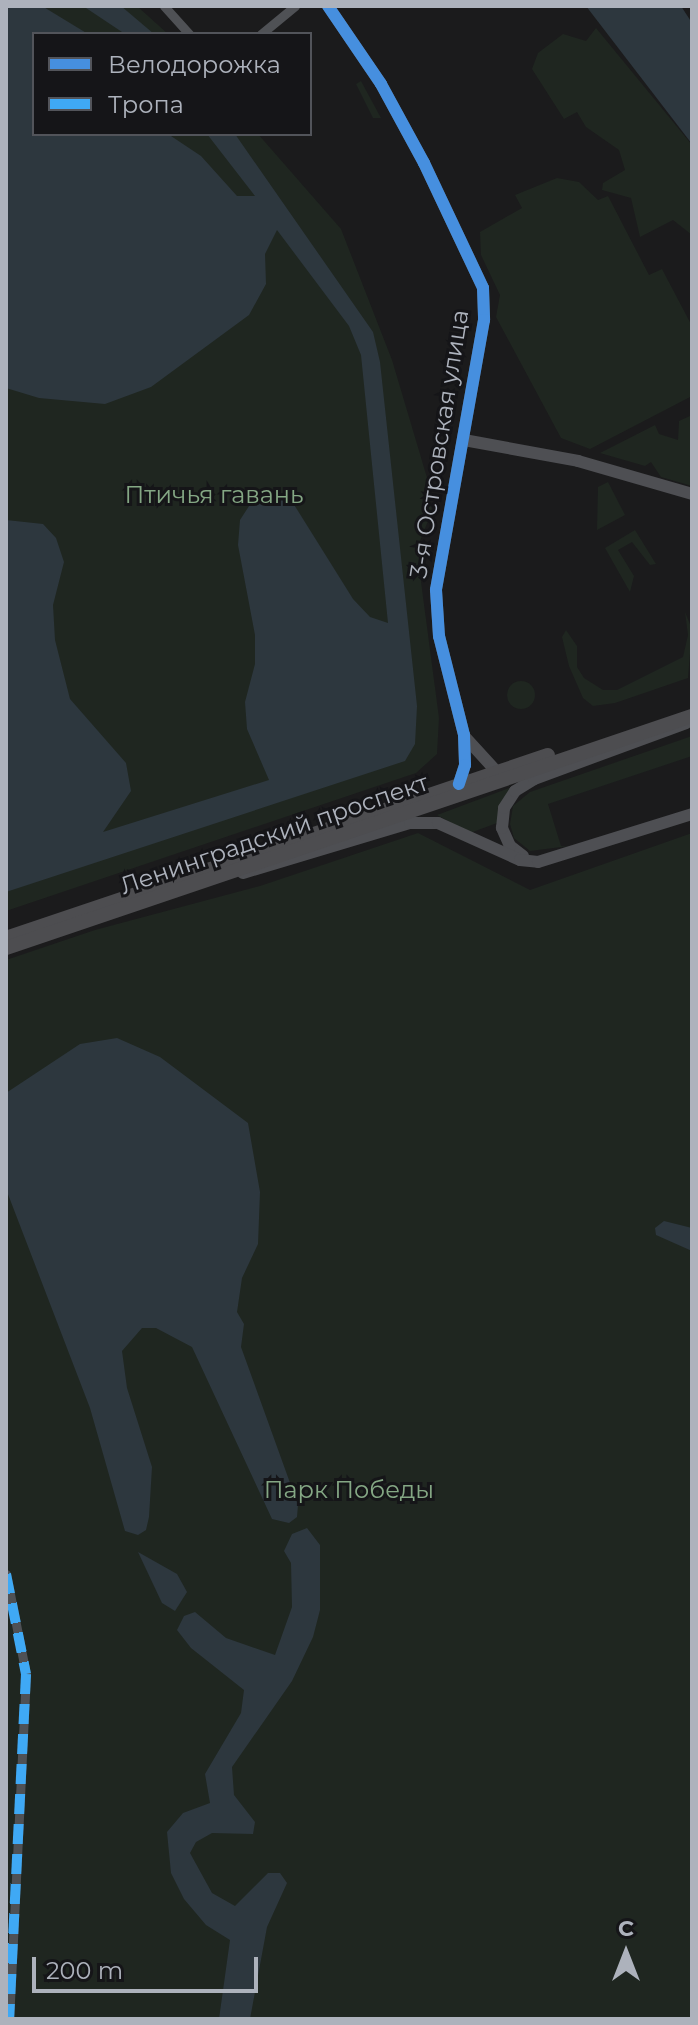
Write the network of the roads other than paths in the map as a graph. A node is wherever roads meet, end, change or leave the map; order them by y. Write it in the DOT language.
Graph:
graph roads {
  1 [pos="164,6"];
  2 [pos="295,6"];
  3 [pos="328,6"];
  4 [pos="187,32"];
  5 [pos="263,32"];
  6 [pos="464,440"];
  7 [pos="692,494"];
  8 [pos="692,706"];
  9 [pos="692,718"];
  10 [pos="464,735"];
  11 [pos="497,772"];
  12 [pos="459,784"];
  13 [pos="692,814"];
  14 [pos="546,861"];
  15 [pos="220,876"];
  16 [pos="6,938"];
  17 [pos="6,948"];
  18 [pos="6,1574"];
  19 [pos="9,2019"];
  1 -- 4 [label="street"];
  2 -- 5 [label="street"];
  3 -- 6 [label="street, 3-я Островская улица"];
  6 -- 7 [label="street"];
  6 -- 10 [label="street, 3-я Островская улица"];
  8 -- 11 [label="main road, Ленинградский проспект"];
  9 -- 14 [label="street"];
  9 -- 15 [label="main road, Ленинградский проспект"];
  10 -- 11 [label="street"];
  10 -- 12 [label="street"];
  11 -- 12 [label="main road, Ленинградский проспект"];
  12 -- 16 [label="main road, Ленинградский проспект"];
  13 -- 14 [label="street"];
  14 -- 15 [label="street"];
  15 -- 17 [label="main road, Ленинградский проспект"];
  18 -- 19 [label="street"];
}
